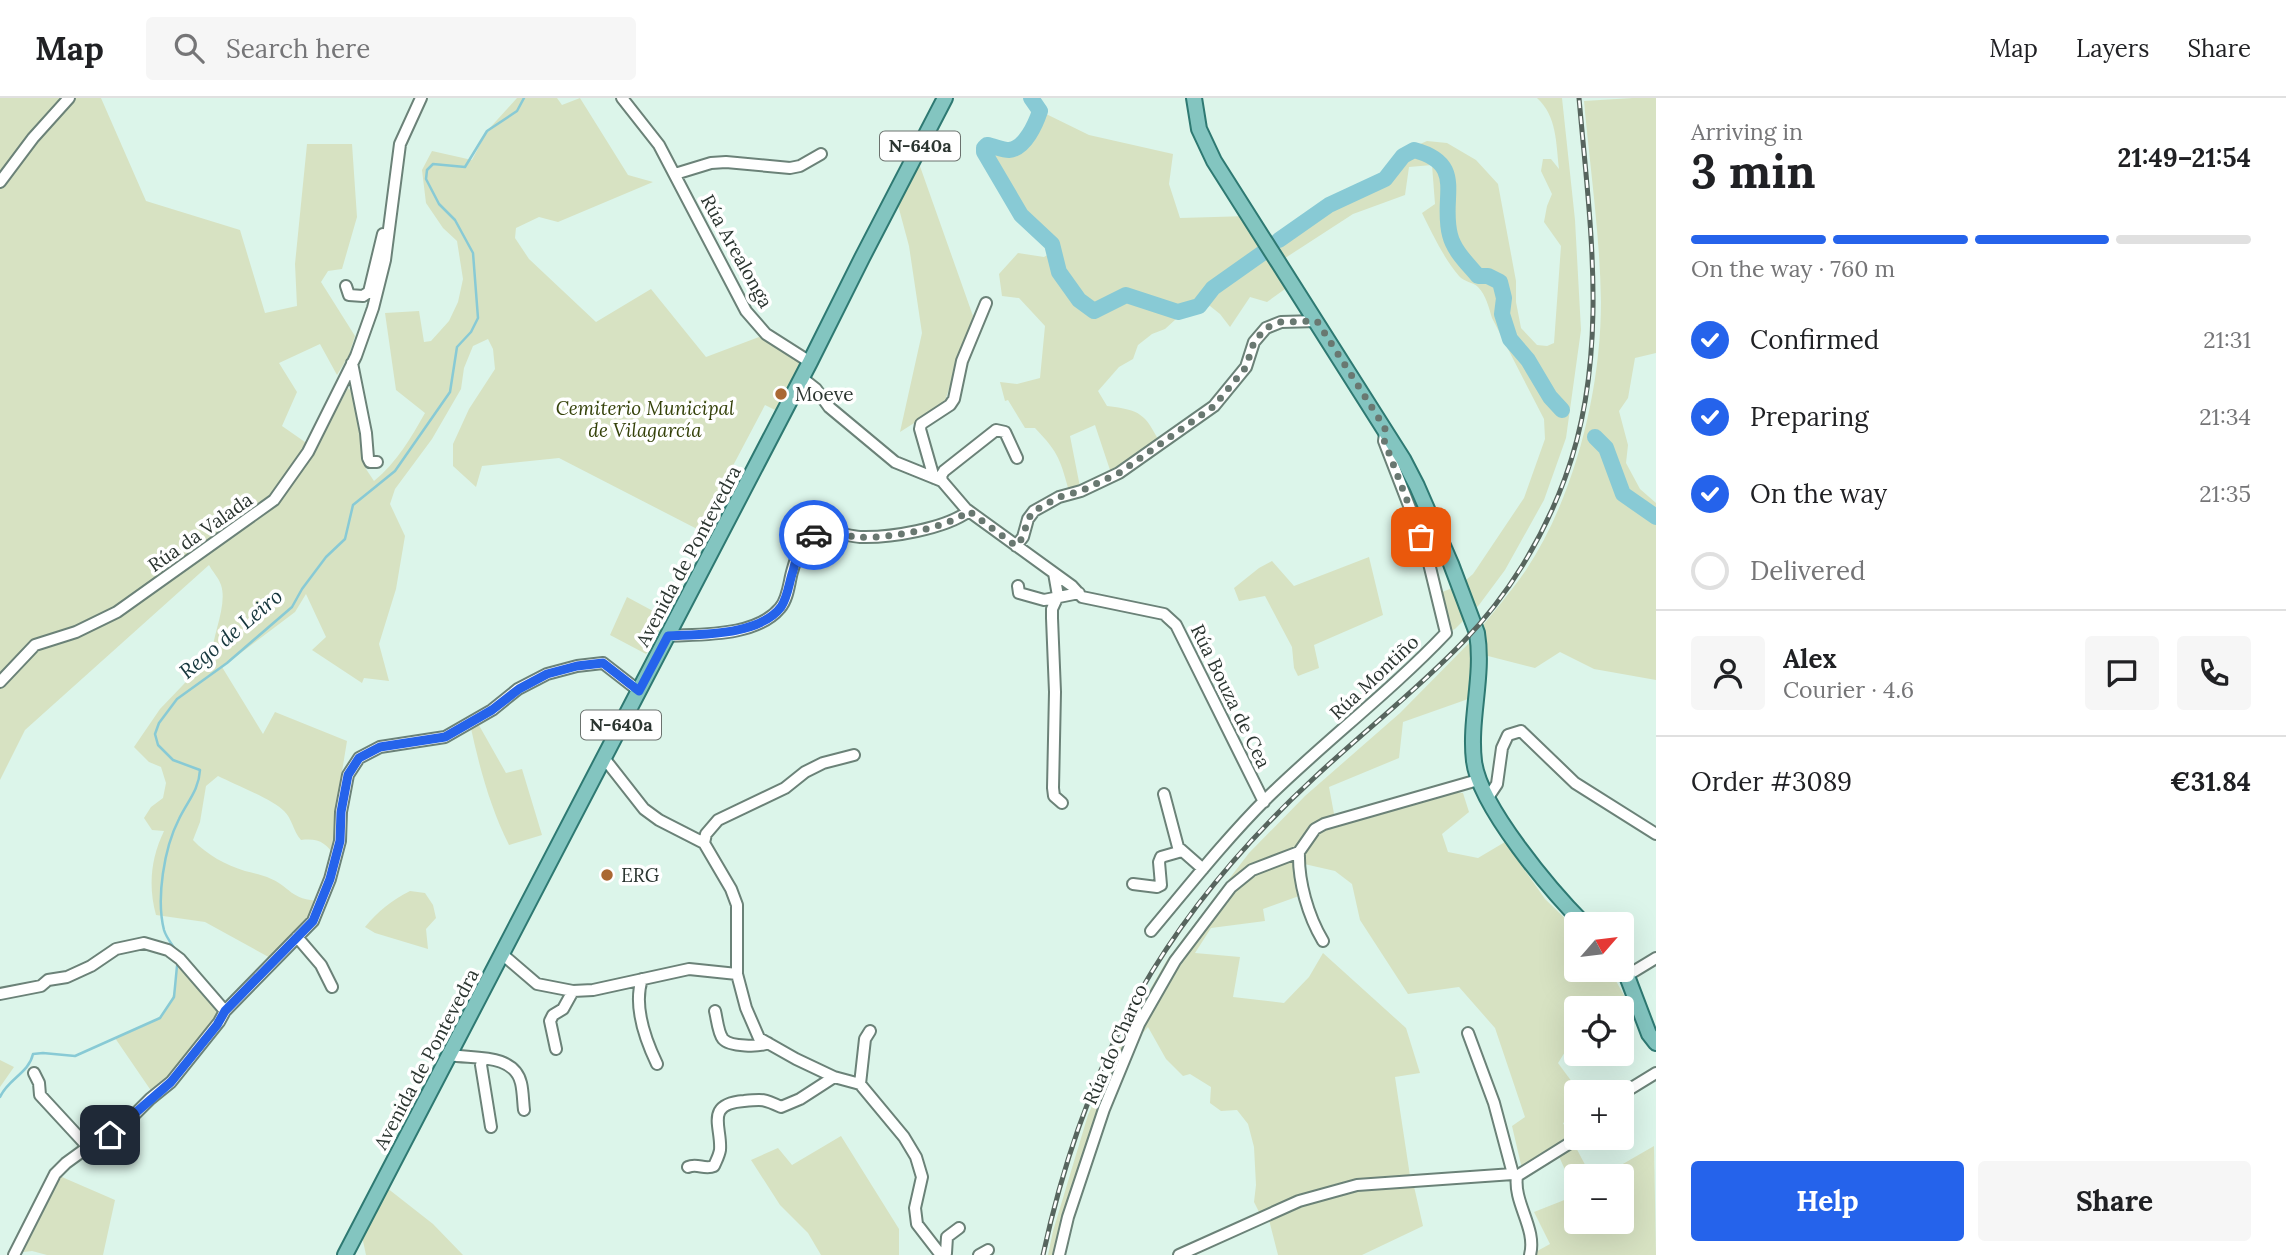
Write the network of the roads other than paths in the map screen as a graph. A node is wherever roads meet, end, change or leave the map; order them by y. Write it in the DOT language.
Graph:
graph roads {
  1 [pos="69,98"];
  2 [pos="421,98"];
  3 [pos="622,98"];
  4 [pos="945,98"];
  5 [pos="1194,98"];
  6 [pos="821,154"];
  7 [pos="675,174"];
  8 [pos="0,182"];
  9 [pos="392,209"];
  10 [pos="345,286"];
  11 [pos="986,303"];
  12 [pos="1317,321"];
  13 [pos="810,362"];
  14 [pos="352,363"];
  15 [pos="802,378"];
  16 [pos="1385,428"];
  17 [pos="1017,458"];
  18 [pos="377,462"];
  19 [pos="938,479"];
  20 [pos="969,511"];
  21 [pos="1016,546"];
  22 [pos="1054,573"];
  23 [pos="1018,586"];
  24 [pos="1079,593"];
  25 [pos="1058,596"];
  26 [pos="668,636"];
  27 [pos="0,682"];
  28 [pos="639,691"];
  29 [pos="854,755"];
  30 [pos="604,758"];
  31 [pos="1478,780"];
  32 [pos="1164,794"];
  33 [pos="1487,799"];
  34 [pos="1264,802"];
  35 [pos="1062,803"];
  36 [pos="1656,834"];
  37 [pos="704,843"];
  38 [pos="1182,851"];
  39 [pos="1299,852"];
  40 [pos="1203,869"];
  41 [pos="1133,884"];
  42 [pos="1573,912"];
  43 [pos="1151,931"];
  44 [pos="297,937"];
  45 [pos="1323,941"];
  46 [pos="502,954"];
  47 [pos="1656,958"];
  48 [pos="1634,966"];
  49 [pos="737,974"];
  50 [pos="642,979"];
  51 [pos="1630,982"];
  52 [pos="332,987"];
  53 [pos="573,991"];
  54 [pos="0,994"];
  55 [pos="225,1011"];
  56 [pos="715,1011"];
  57 [pos="870,1031"];
  58 [pos="1468,1033"];
  59 [pos="768,1043"];
  60 [pos="1656,1043"];
  61 [pos="556,1049"];
  62 [pos="450,1055"];
  63 [pos="483,1059"];
  64 [pos="657,1064"];
  65 [pos="34,1073"];
  66 [pos="1656,1073"];
  67 [pos="834,1077"];
  68 [pos="860,1084"];
  69 [pos="1634,1087"];
  70 [pos="524,1110"];
  71 [pos="491,1127"];
  72 [pos="1564,1146"];
  73 [pos="88,1147"];
  74 [pos="688,1167"];
  75 [pos="1515,1175"];
  76 [pos="960,1228"];
  77 [pos="14,1255"];
  78 [pos="345,1255"];
  79 [pos="942,1255"];
  80 [pos="1059,1255"];
  81 [pos="1179,1255"];
  82 [pos="1530,1255"];
  1 -- 8 [label="street"];
  2 -- 9 [label="street, Rúa da Valada"];
  3 -- 7 [label="street, Rúa Arealonga"];
  4 -- 13 [label="main road, Avenida de Pontevedra / N-640a"];
  5 -- 12 [label="main road"];
  6 -- 7 [label="street, Rúa Arealonga"];
  7 -- 13 [label="street, Rúa Arealonga"];
  9 -- 10 [label="street, Rúa da Valada"];
  9 -- 14 [label="street, Rúa da Valada"];
  11 -- 19 [label="street"];
  12 -- 16 [label="main road"];
  12 -- 21 [label="street"];
  13 -- 15 [label="main road, Avenida de Pontevedra / N-640a"];
  14 -- 18 [label="street"];
  14 -- 27 [label="street, Rúa da Valada"];
  15 -- 19 [label="street, Rúa Bouza de Cea"];
  15 -- 26 [label="main road, Avenida de Pontevedra / N-640a"];
  16 -- 31 [label="main road"];
  16 -- 34 [label="street, Rúa Montiño"];
  17 -- 19 [label="street"];
  19 -- 20 [label="street, Rúa Bouza de Cea"];
  20 -- 21 [label="street, Rúa Bouza de Cea"];
  20 -- 26 [label="street"];
  21 -- 22 [label="street, Rúa Bouza de Cea"];
  22 -- 24 [label="street, Rúa Bouza de Cea"];
  22 -- 25 [label="street"];
  23 -- 25 [label="street, Rúa Bouza de Cea"];
  24 -- 25 [label="street, Rúa Bouza de Cea"];
  24 -- 34 [label="street, Rúa Bouza de Cea"];
  25 -- 35 [label="street"];
  26 -- 28 [label="main road, Avenida de Pontevedra / N-640a"];
  28 -- 30 [label="main road, Avenida de Pontevedra / N-640a"];
  28 -- 44 [label="street"];
  29 -- 37 [label="street"];
  30 -- 37 [label="street"];
  30 -- 46 [label="main road, Avenida de Pontevedra / N-640a"];
  31 -- 33 [label="main road"];
  31 -- 39 [label="street, Rúa do Charco"];
  32 -- 38 [label="street"];
  33 -- 36 [label="street"];
  33 -- 42 [label="main road"];
  34 -- 40 [label="street, Rúa Montiño"];
  37 -- 49 [label="street"];
  38 -- 40 [label="street"];
  38 -- 41 [label="street"];
  39 -- 45 [label="street"];
  39 -- 80 [label="street, Rúa do Charco"];
  40 -- 43 [label="street, Rúa Montiño"];
  44 -- 52 [label="street"];
  44 -- 55 [label="street"];
  46 -- 53 [label="street"];
  46 -- 62 [label="main road, Avenida de Pontevedra / N-640a"];
  47 -- 48 [label="street"];
  49 -- 50 [label="street"];
  49 -- 59 [label="street"];
  50 -- 53 [label="street"];
  50 -- 64 [label="street"];
  51 -- 60 [label="main road"];
  53 -- 61 [label="street"];
  54 -- 55 [label="street"];
  55 -- 73 [label="street"];
  56 -- 59 [label="street"];
  57 -- 68 [label="street"];
  58 -- 75 [label="street"];
  59 -- 67 [label="street"];
  62 -- 63 [label="street"];
  62 -- 78 [label="main road, Avenida de Pontevedra / N-640a"];
  63 -- 70 [label="street"];
  63 -- 71 [label="street"];
  65 -- 73 [label="street"];
  66 -- 69 [label="street"];
  67 -- 68 [label="street"];
  67 -- 74 [label="street"];
  68 -- 79 [label="street"];
  72 -- 75 [label="street"];
  73 -- 77 [label="street"];
  75 -- 81 [label="street"];
  75 -- 82 [label="street"];
  76 -- 79 [label="street"];
}
